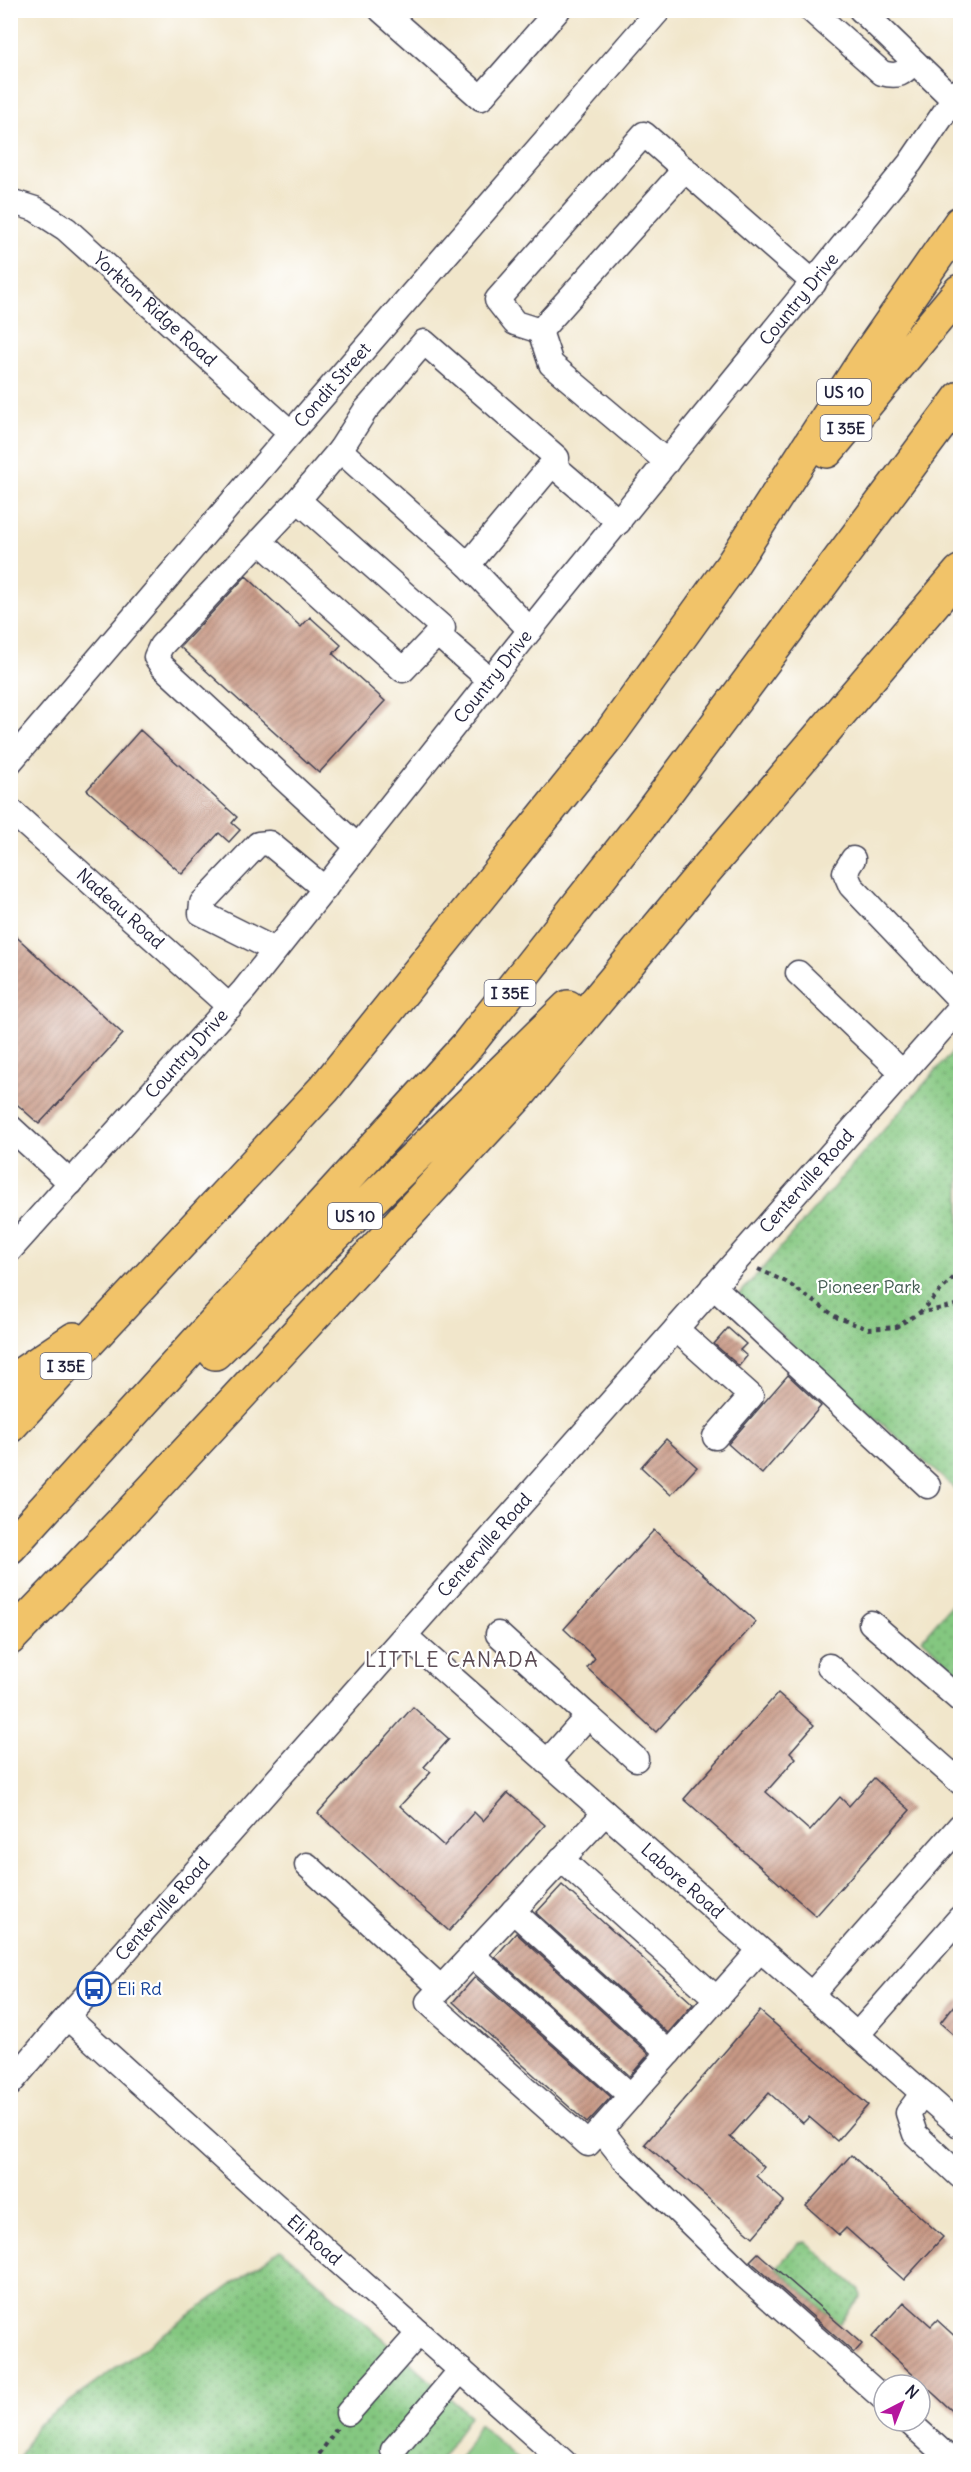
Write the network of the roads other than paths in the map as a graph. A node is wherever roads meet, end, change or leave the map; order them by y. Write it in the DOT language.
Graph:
graph roads {
  1 [pos="381,10"];
  2 [pos="558,10"];
  3 [pos="659,10"];
  4 [pos="812,10"];
  5 [pos="863,11"];
  6 [pos="914,62"];
  7 [pos="957,94"];
  8 [pos="685,169"];
  9 [pos="10,201"];
  10 [pos="960,223"];
  11 [pos="814,283"];
  12 [pos="960,291"];
  13 [pos="540,332"];
  14 [pos="960,399"];
  15 [pos="291,432"];
  16 [pos="340,450"];
  17 [pos="667,462"];
  18 [pos="552,464"];
  19 [pos="298,500"];
  20 [pos="618,522"];
  21 [pos="260,541"];
  22 [pos="468,565"];
  23 [pos="732,565"];
  24 [pos="956,579"];
  25 [pos="530,630"];
  26 [pos="437,634"];
  27 [pos="490,680"];
  28 [pos="10,762"];
  29 [pos="10,810"];
  30 [pos="358,847"];
  31 [pos="853,859"];
  32 [pos="699,878"];
  33 [pos="325,889"];
  34 [pos="275,950"];
  35 [pos="798,973"];
  36 [pos="960,1000"];
  37 [pos="230,1007"];
  38 [pos="960,1008"];
  39 [pos="903,1073"];
  40 [pos="10,1127"];
  41 [pos="71,1183"];
  42 [pos="10,1250"];
  43 [pos="714,1286"];
  44 [pos="122,1305"];
  45 [pos="676,1329"];
  46 [pos="10,1382"];
  47 [pos="10,1426"];
  48 [pos="715,1437"];
  49 [pos="928,1486"];
  50 [pos="10,1547"];
  51 [pos="10,1554"];
  52 [pos="872,1623"];
  53 [pos="498,1634"];
  54 [pos="405,1636"];
  55 [pos="10,1638"];
  56 [pos="828,1666"];
  57 [pos="960,1700"];
  58 [pos="588,1716"];
  59 [pos="636,1759"];
  60 [pos="547,1762"];
  61 [pos="960,1782"];
  62 [pos="605,1813"];
  63 [pos="960,1826"];
  64 [pos="561,1859"];
  65 [pos="308,1865"];
  66 [pos="513,1911"];
  67 [pos="960,1918"];
  68 [pos="760,1950"];
  69 [pos="472,1955"];
  70 [pos="441,1988"];
  71 [pos="811,1995"];
  72 [pos="717,1999"];
  73 [pos="67,2017"];
  74 [pos="857,2035"];
  75 [pos="669,2052"];
  76 [pos="10,2084"];
  77 [pos="923,2093"];
  78 [pos="631,2096"];
  79 [pos="960,2126"];
  80 [pos="601,2130"];
  81 [pos="960,2176"];
  82 [pos="419,2333"];
  83 [pos="461,2370"];
  84 [pos="872,2388"];
  85 [pos="348,2413"];
  86 [pos="921,2433"];
  87 [pos="393,2450"];
  88 [pos="564,2462"];
  89 [pos="953,2462"];
  1 -- 2 [label="street"];
  3 -- 15 [label="street, Condit Street"];
  4 -- 6 [label="street"];
  5 -- 6 [label="street"];
  6 -- 7 [label="street"];
  7 -- 11 [label="street, Country Drive"];
  8 -- 11 [label="street"];
  8 -- 13 [label="street"];
  8 -- 13 [label="street"];
  9 -- 15 [label="street, Yorkton Ridge Road"];
  10 -- 23 [label="highway, US 10"];
  11 -- 17 [label="street, Country Drive"];
  12 -- 23 [label="highway, I 35E"];
  13 -- 17 [label="street"];
  14 -- 50 [label="highway, I 35E"];
  15 -- 28 [label="street, Condit Street"];
  16 -- 18 [label="street"];
  16 -- 19 [label="street"];
  16 -- 22 [label="street"];
  17 -- 20 [label="street, Country Drive"];
  18 -- 20 [label="street"];
  18 -- 22 [label="street"];
  19 -- 21 [label="street"];
  19 -- 26 [label="street"];
  20 -- 25 [label="street, Country Drive"];
  21 -- 26 [label="street"];
  21 -- 30 [label="street"];
  22 -- 25 [label="street"];
  23 -- 44 [label="highway, I 35E"];
  24 -- 32 [label="highway, US 10"];
  25 -- 27 [label="street, Country Drive"];
  26 -- 27 [label="street"];
  27 -- 30 [label="street, Country Drive"];
  29 -- 37 [label="street, Nadeau Road"];
  30 -- 33 [label="street, Country Drive"];
  31 -- 36 [label="street"];
  32 -- 51 [label="highway, US 10"];
  32 -- 55 [label="highway"];
  33 -- 34 [label="street, Country Drive"];
  33 -- 34 [label="street"];
  34 -- 37 [label="street, Country Drive"];
  35 -- 39 [label="street"];
  37 -- 41 [label="street, Country Drive"];
  38 -- 39 [label="street, Centerville Road"];
  39 -- 43 [label="street, Centerville Road"];
  40 -- 41 [label="street"];
  41 -- 42 [label="street, Country Drive"];
  43 -- 45 [label="street, Centerville Road"];
  43 -- 49 [label="street"];
  44 -- 46 [label="highway"];
  44 -- 47 [label="highway, I 35E"];
  45 -- 48 [label="street"];
  45 -- 54 [label="street, Centerville Road"];
  52 -- 57 [label="street"];
  53 -- 58 [label="street"];
  54 -- 60 [label="street, Labore Road"];
  54 -- 73 [label="street, Centerville Road"];
  56 -- 61 [label="street"];
  58 -- 59 [label="street"];
  58 -- 60 [label="street"];
  60 -- 62 [label="street, Labore Road"];
  62 -- 64 [label="street"];
  62 -- 68 [label="street, Labore Road"];
  63 -- 71 [label="street"];
  64 -- 66 [label="street"];
  64 -- 72 [label="street"];
  65 -- 70 [label="street"];
  66 -- 69 [label="street"];
  66 -- 75 [label="street"];
  67 -- 74 [label="street"];
  68 -- 71 [label="street, Labore Road"];
  68 -- 72 [label="street"];
  69 -- 70 [label="street"];
  69 -- 78 [label="street"];
  70 -- 80 [label="street"];
  71 -- 74 [label="street, Labore Road"];
  72 -- 75 [label="street"];
  73 -- 76 [label="street, Centerville Road"];
  73 -- 82 [label="street, Eli Road"];
  74 -- 77 [label="street, Labore Road"];
  75 -- 78 [label="street"];
  77 -- 79 [label="street, Labore Road"];
  77 -- 81 [label="street"];
  78 -- 80 [label="street"];
  80 -- 84 [label="street"];
  82 -- 83 [label="street, Eli Road"];
  82 -- 85 [label="street"];
  83 -- 87 [label="street"];
  83 -- 88 [label="street, Eli Road"];
  86 -- 89 [label="street"];
}
